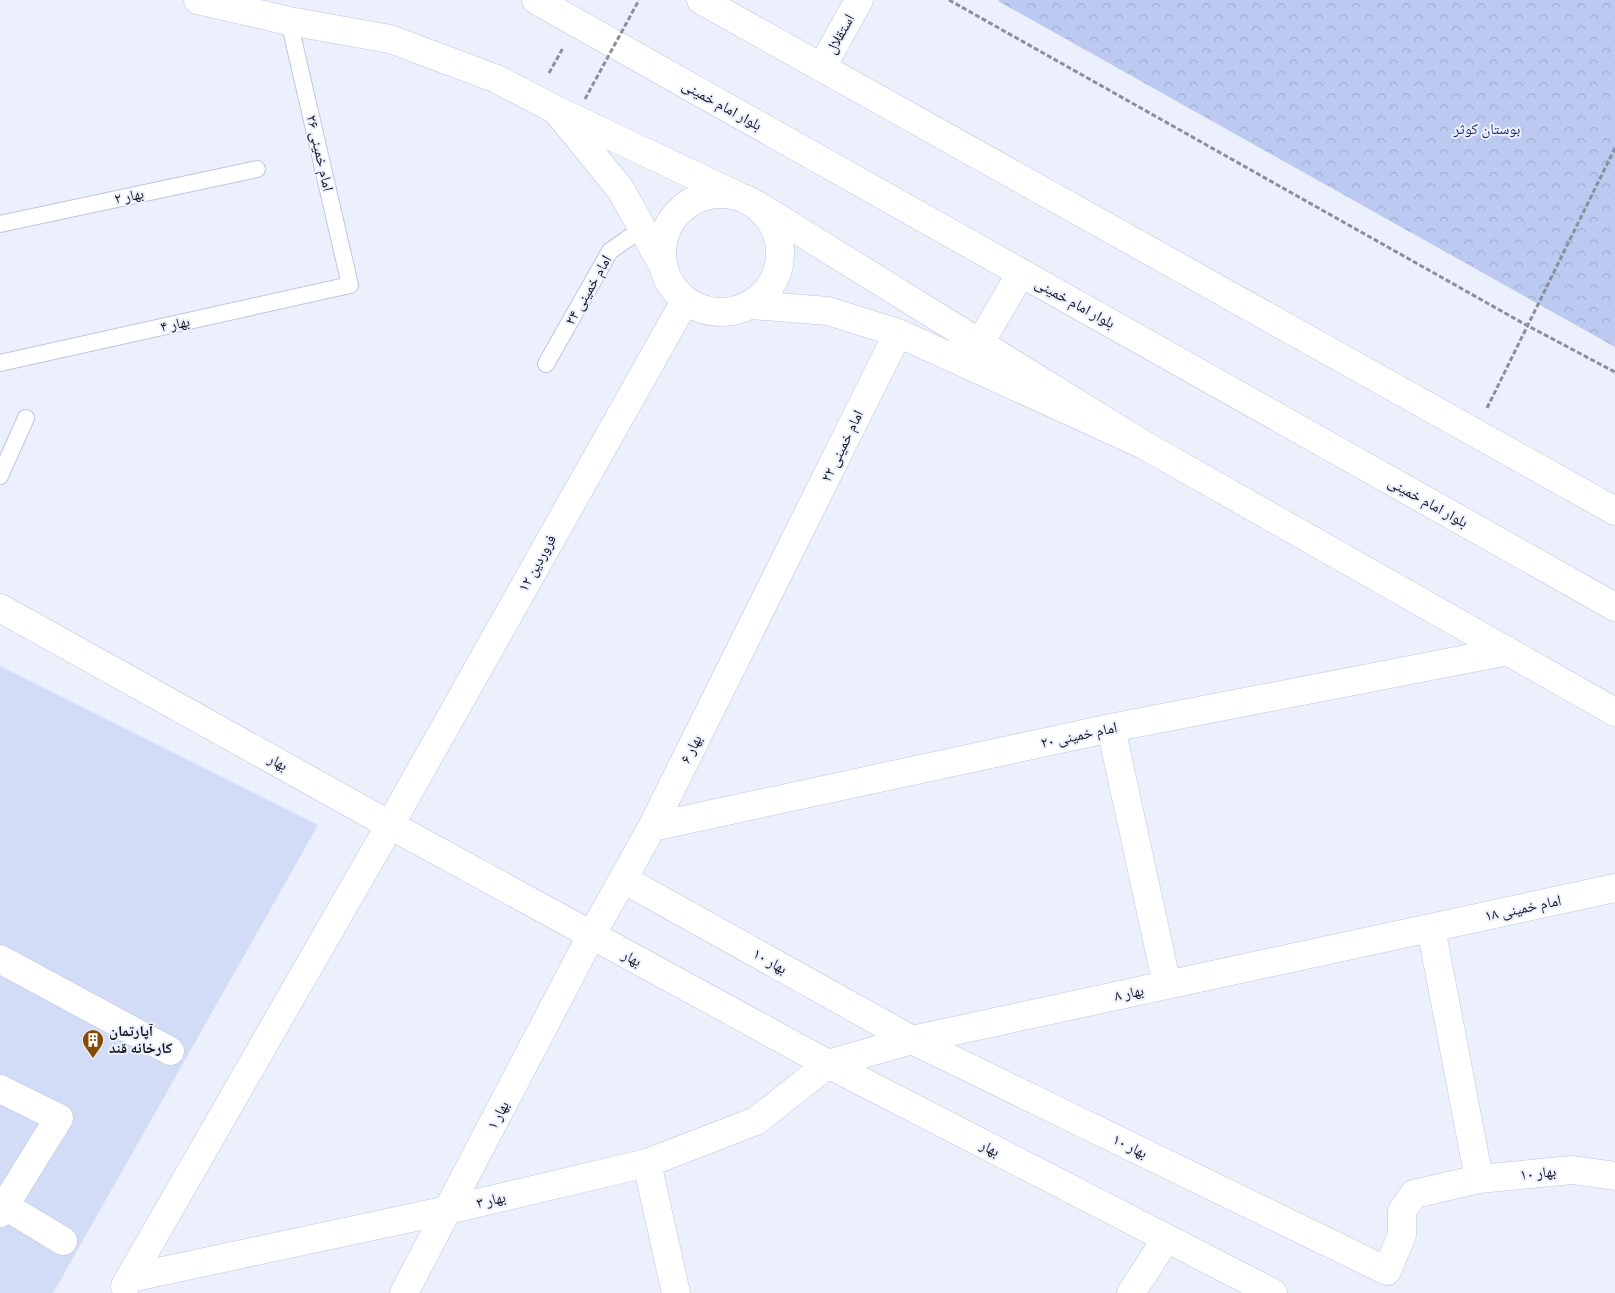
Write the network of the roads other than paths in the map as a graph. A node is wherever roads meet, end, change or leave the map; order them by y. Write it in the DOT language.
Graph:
graph roads {
  1 [pos="198,0"];
  2 [pos="536,0"];
  3 [pos="701,0"];
  4 [pos="859,0"];
  5 [pos="289,21"];
  6 [pos="822,67"];
  7 [pos="556,110"];
  8 [pos="257,168"];
  9 [pos="747,200"];
  10 [pos="0,224"];
  11 [pos="643,228"];
  12 [pos="662,262"];
  13 [pos="1021,273"];
  14 [pos="350,285"];
  15 [pos="685,301"];
  16 [pos="752,304"];
  17 [pos="898,333"];
  18 [pos="980,343"];
  19 [pos="0,363"];
  20 [pos="546,364"];
  21 [pos="26,418"];
  22 [pos="1144,445"];
  23 [pos="0,476"];
  24 [pos="1615,511"];
  25 [pos="786,560"];
  26 [pos="1615,607"];
  27 [pos="0,608"];
  28 [pos="1508,651"];
  29 [pos="1615,712"];
  30 [pos="1111,728"];
  31 [pos="390,825"];
  32 [pos="652,827"];
  33 [pos="623,879"];
  34 [pos="1615,888"];
  35 [pos="1431,928"];
  36 [pos="591,936"];
  37 [pos="0,959"];
  38 [pos="1167,985"];
  39 [pos="912,1040"];
  40 [pos="170,1051"];
  41 [pos="828,1064"];
  42 [pos="0,1089"];
  43 [pos="647,1163"];
  44 [pos="1615,1176"];
  45 [pos="1479,1179"];
  46 [pos="2,1209"];
  47 [pos="448,1210"];
  48 [pos="1166,1239"];
  49 [pos="63,1241"];
  50 [pos="125,1285"];
  51 [pos="404,1293"];
  52 [pos="676,1293"];
  53 [pos="1131,1293"];
  54 [pos="1273,1293"];
  1 -- 5 [label="street"];
  2 -- 13 [label="street, بلوار امام خمینی"];
  3 -- 6 [label="street"];
  4 -- 6 [label="street, استقلال"];
  5 -- 7 [label="street"];
  5 -- 14 [label="lane, امام خمینی ۲۶"];
  6 -- 24 [label="street"];
  7 -- 9 [label="street"];
  7 -- 11 [label="street"];
  8 -- 10 [label="lane, بهار ۲"];
  9 -- 12 [label="street"];
  9 -- 16 [label="street"];
  9 -- 18 [label="street"];
  11 -- 12 [label="street"];
  11 -- 20 [label="lane, امام خمینی ۲۴"];
  12 -- 15 [label="street"];
  13 -- 18 [label="street"];
  13 -- 26 [label="street, بلوار امام خمینی"];
  14 -- 19 [label="lane, بهار ۴"];
  15 -- 16 [label="street"];
  15 -- 31 [label="street, ۱۲ فروردین"];
  16 -- 17 [label="street"];
  17 -- 22 [label="street"];
  17 -- 25 [label="street, امام خمینی ۲۲"];
  18 -- 22 [label="street"];
  21 -- 23 [label="lane"];
  22 -- 28 [label="street"];
  25 -- 32 [label="street, بهار ۶"];
  27 -- 31 [label="street, بهار"];
  28 -- 29 [label="street"];
  28 -- 30 [label="street, امام خمینی ۲۰"];
  30 -- 32 [label="street, امام خمینی ۲۰"];
  30 -- 38 [label="street"];
  31 -- 36 [label="street, بهار"];
  31 -- 50 [label="street, ۱۲ فروردین"];
  32 -- 33 [label="street, بهار ۶"];
  33 -- 36 [label="street, بهار ۶"];
  33 -- 39 [label="street, بهار ۱۰"];
  34 -- 35 [label="street, امام خمینی ۱۸"];
  35 -- 38 [label="street, بهار ۸"];
  35 -- 45 [label="street"];
  36 -- 41 [label="street, بهار"];
  36 -- 47 [label="street, بهار ۱"];
  37 -- 40 [label="street"];
  38 -- 39 [label="street, بهار ۸"];
  39 -- 41 [label="street, بهار ۸"];
  39 -- 45 [label="street, بهار ۱۰"];
  41 -- 43 [label="street, بهار ۳"];
  41 -- 48 [label="street, بهار"];
  42 -- 46 [label="street"];
  43 -- 47 [label="street, بهار ۳"];
  43 -- 52 [label="street"];
  44 -- 45 [label="street, بهار ۱۰"];
  46 -- 49 [label="street"];
  47 -- 50 [label="street, بهار ۳"];
  47 -- 51 [label="street, بهار ۱"];
  48 -- 53 [label="street"];
  48 -- 54 [label="street, بهار"];
}
